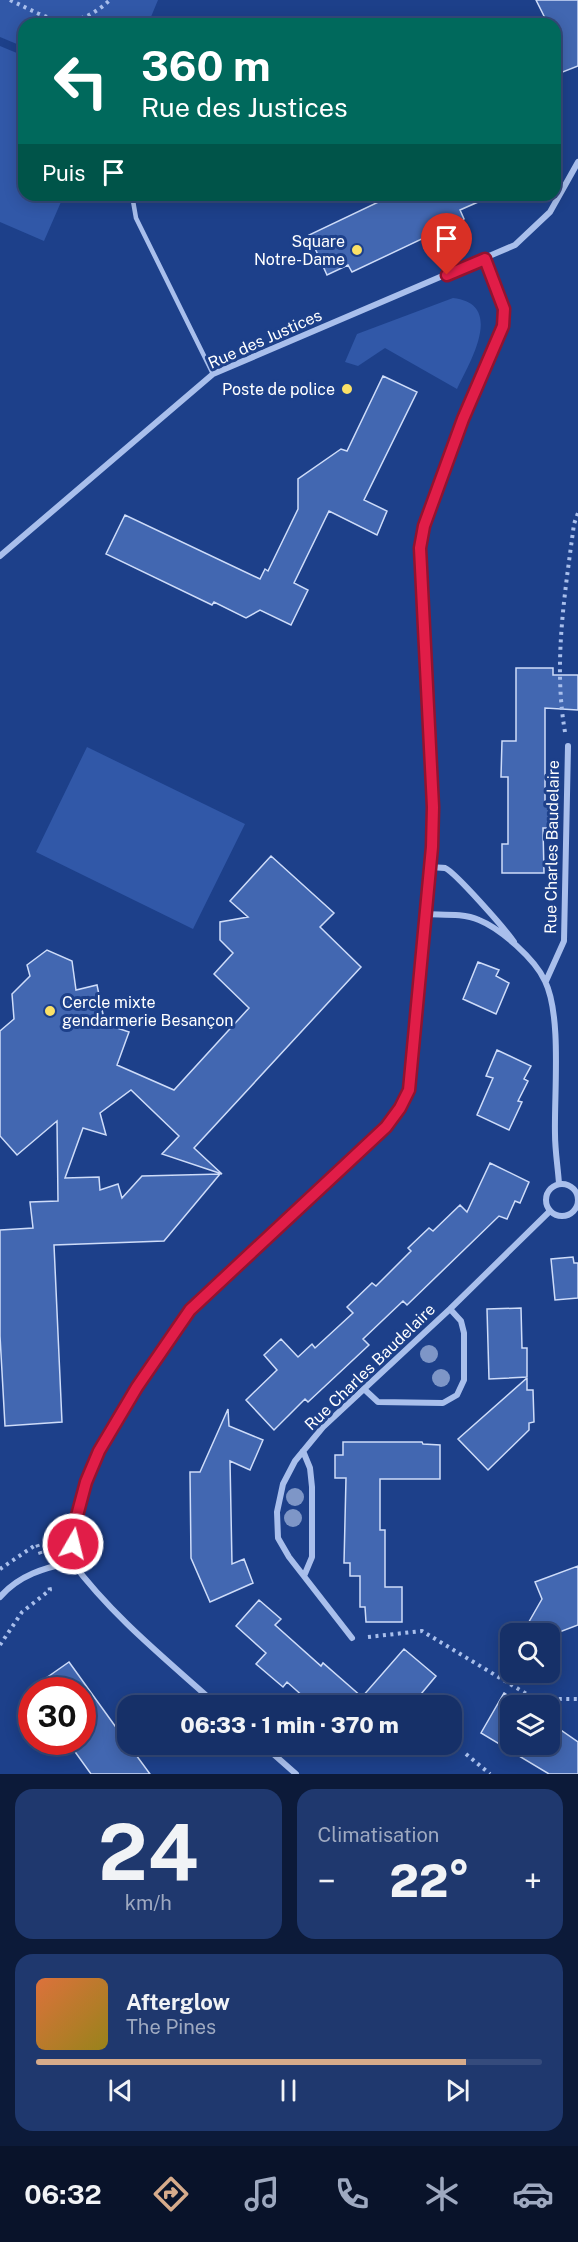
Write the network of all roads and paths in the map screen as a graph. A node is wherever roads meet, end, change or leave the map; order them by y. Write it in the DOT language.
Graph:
graph roads {
  1 [pos="10,0"];
  2 [pos="110,0"];
  3 [pos="48,18"];
  4 [pos="82,18"];
  5 [pos="578,162"];
  6 [pos="561,192"];
  7 [pos="133,201"];
  8 [pos="556,201"];
  9 [pos="485,259"];
  10 [pos="213,374"];
  11 [pos="578,513"];
  12 [pos="0,556"];
  13 [pos="568,746"];
  14 [pos="430,867"];
  15 [pos="425,914"];
  16 [pos="518,947"];
  17 [pos="546,981"];
  18 [pos="559,1184"];
  19 [pos="577,1210"];
  20 [pos="550,1211"];
  21 [pos="450,1310"];
  22 [pos="364,1389"];
  23 [pos="303,1451"];
  24 [pos="72,1562"];
  25 [pos="46,1568"];
  26 [pos="304,1576"];
  27 [pos="0,1597"];
  28 [pos="352,1638"];
  29 [pos="0,1645"];
  30 [pos="206,1695"];
  31 [pos="578,1700"];
  32 [pos="466,1754"];
  33 [pos="274,1755"];
  34 [pos="296,1774"];
  35 [pos="490,1774"];
  1 -- 3 [label="path"];
  2 -- 4 [label="path"];
  5 -- 6 [label="street, Rue des Justices"];
  7 -- 10 [label="lane"];
  8 -- 9 [label="street, Rue des Justices"];
  9 -- 10 [label="street, Rue des Justices"];
  9 -- 14 [label="street"];
  10 -- 12 [label="street, Rue des Justices"];
  11 -- 13 [label="path"];
  13 -- 17 [label="street, Rue Charles Baudelaire"];
  14 -- 15 [label="street"];
  14 -- 16 [label="street"];
  15 -- 16 [label="street"];
  15 -- 24 [label="street"];
  16 -- 17 [label="street"];
  17 -- 18 [label="street"];
  18 -- 19 [label="street"];
  18 -- 20 [label="street"];
  19 -- 20 [label="street"];
  20 -- 21 [label="street, Rue Charles Baudelaire"];
  21 -- 22 [label="street, Rue Charles Baudelaire"];
  21 -- 22 [label="street"];
  22 -- 23 [label="street, Rue Charles Baudelaire"];
  23 -- 26 [label="street"];
  23 -- 26 [label="street, Rue Charles Baudelaire"];
  24 -- 25 [label="street"];
  24 -- 30 [label="street"];
  25 -- 27 [label="street"];
  25 -- 29 [label="path"];
  26 -- 28 [label="street, Rue Charles Baudelaire"];
  28 -- 31 [label="path"];
  32 -- 35 [label="path"];
  33 -- 34 [label="street"];
}
